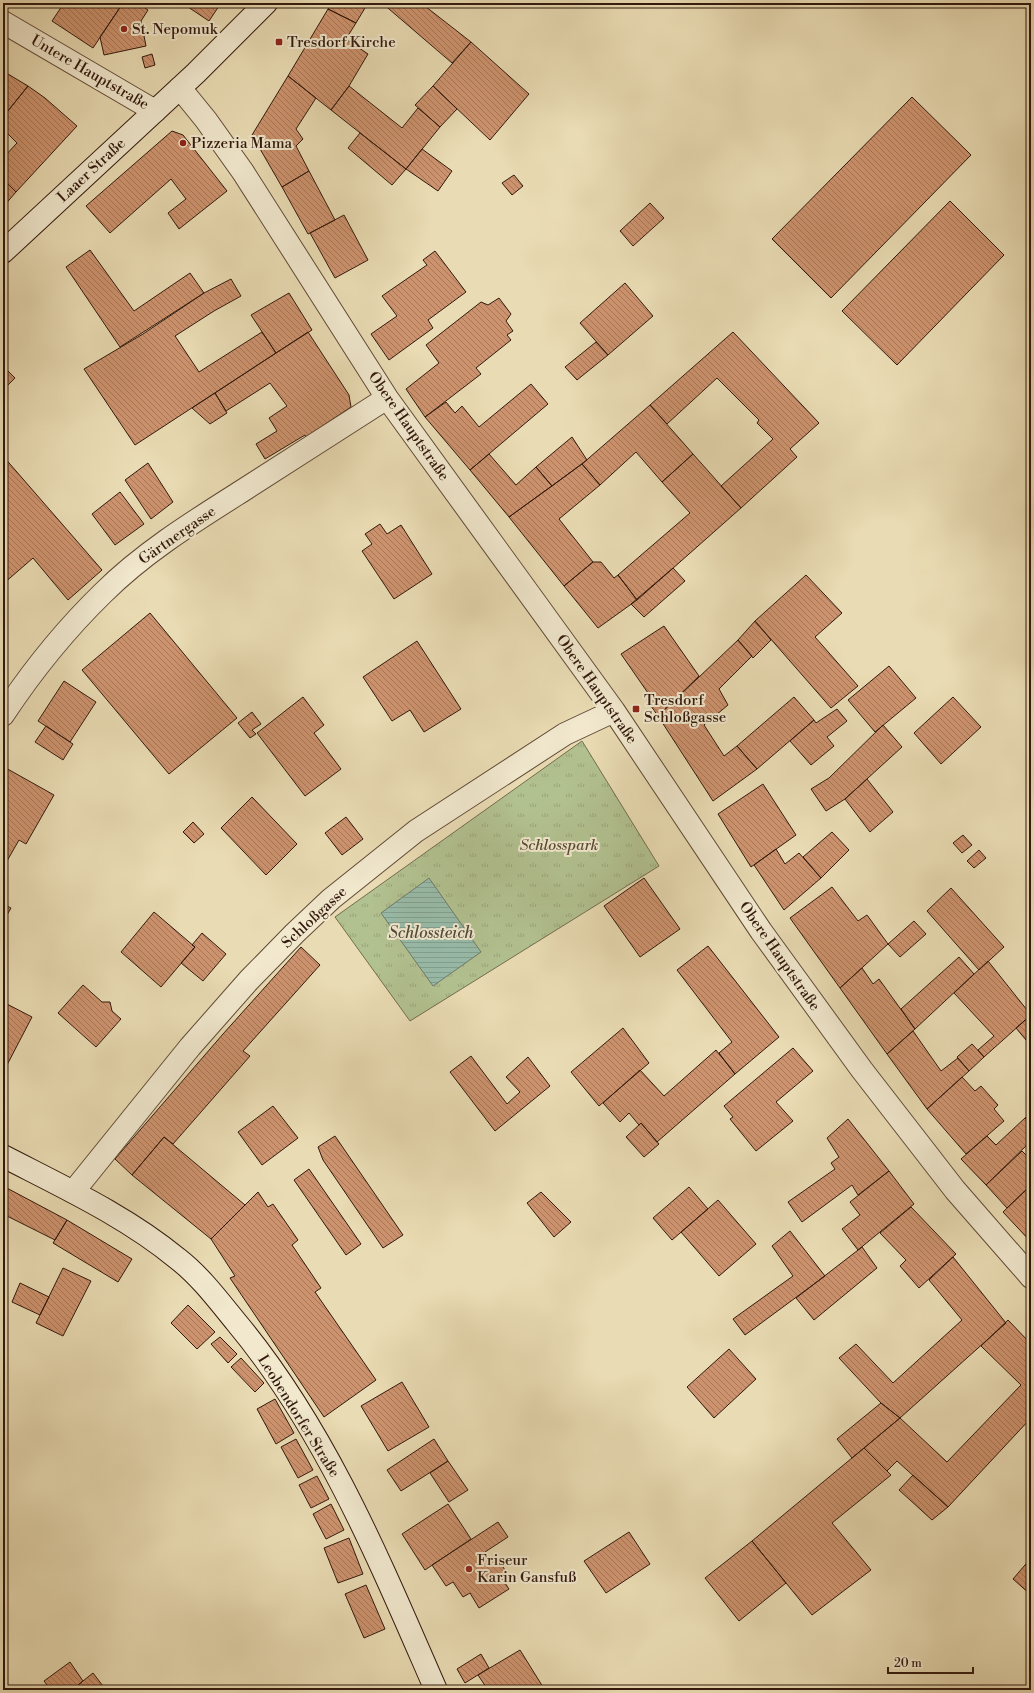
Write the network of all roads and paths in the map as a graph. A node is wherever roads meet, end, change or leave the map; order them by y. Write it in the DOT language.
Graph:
graph roads {
  1 [pos="266,3"];
  2 [pos="3,22"];
  3 [pos="180,88"];
  4 [pos="155,110"];
  5 [pos="3,252"];
  6 [pos="387,398"];
  7 [pos="614,711"];
  8 [pos="3,715"];
  9 [pos="3,1156"];
  10 [pos="73,1192"];
  11 [pos="1031,1277"];
  12 [pos="436,1690"];
  1 -- 3 [label="street, Laaer Straße"];
  2 -- 4 [label="street, Untere Hauptstraße"];
  3 -- 4 [label="street, Laaer Straße"];
  3 -- 6 [label="street, Obere Hauptstraße"];
  4 -- 5 [label="street, Laaer Straße"];
  6 -- 7 [label="street, Obere Hauptstraße"];
  6 -- 8 [label="street, Gärtnergasse"];
  7 -- 10 [label="street, Schloßgasse"];
  7 -- 11 [label="street, Obere Hauptstraße"];
  9 -- 10 [label="street, Leobendorfer Straße"];
  10 -- 12 [label="street, Leobendorfer Straße"];
}
